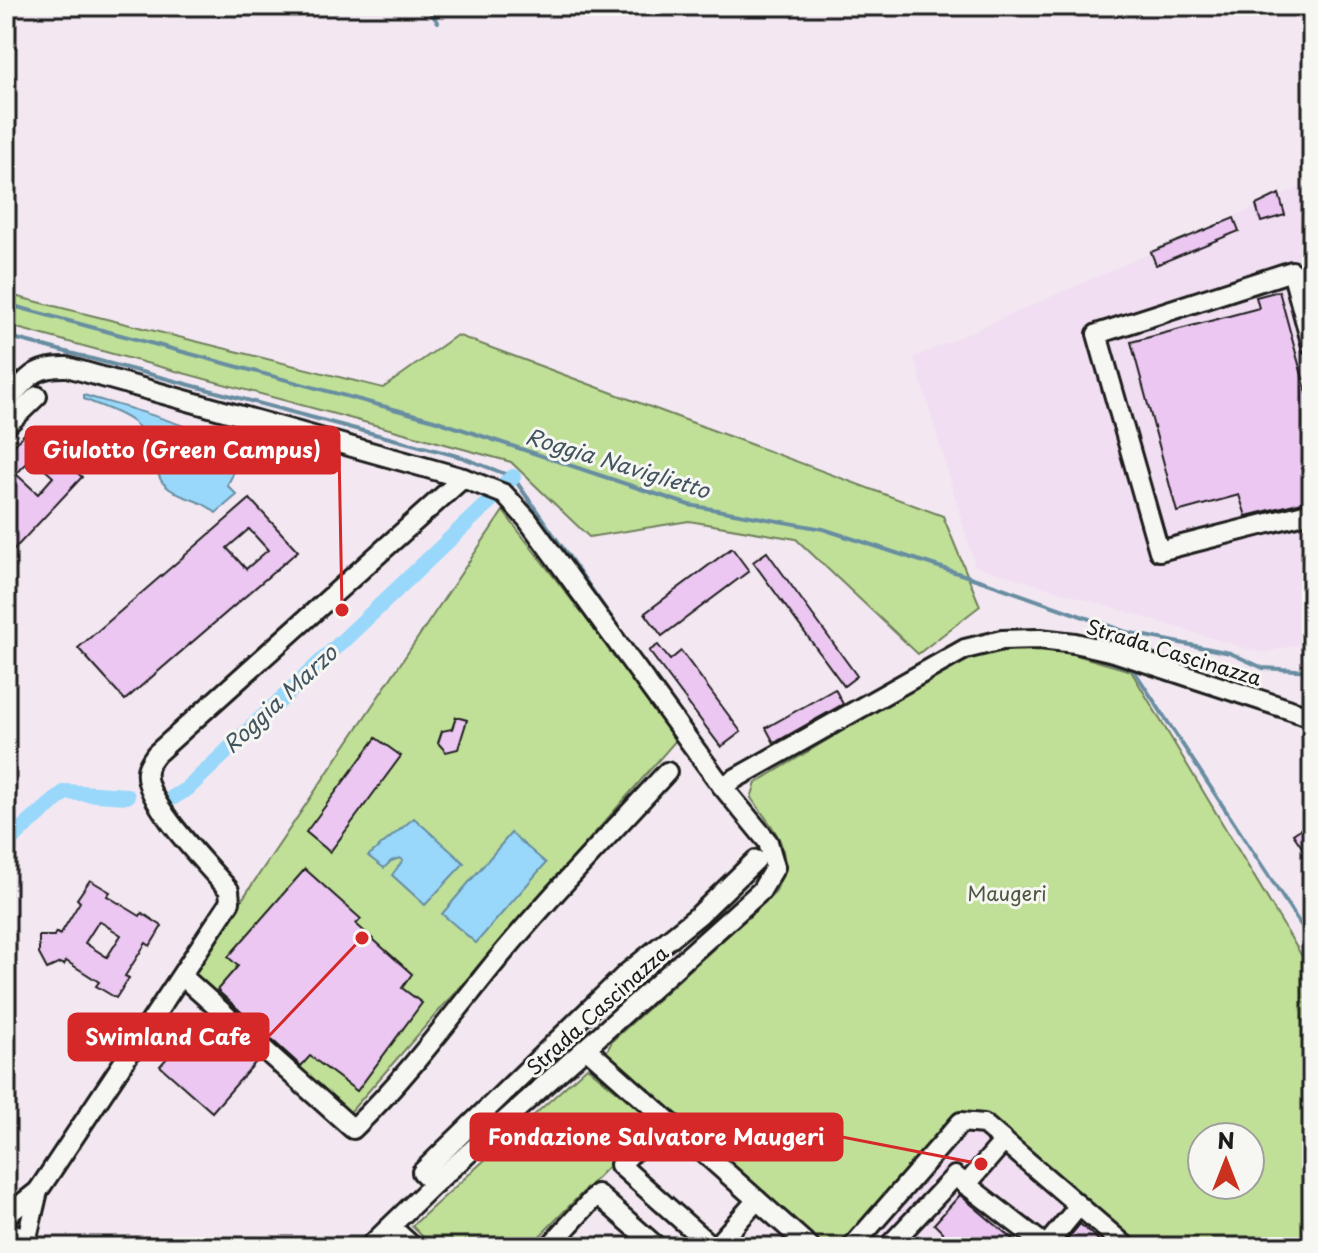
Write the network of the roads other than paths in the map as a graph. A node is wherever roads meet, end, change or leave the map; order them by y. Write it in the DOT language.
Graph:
graph roads {
  1 [pos="1312,346"];
  2 [pos="37,396"];
  3 [pos="6,402"];
  4 [pos="8,421"];
  5 [pos="463,478"];
  6 [pos="1312,512"];
  7 [pos="1312,717"];
  8 [pos="667,772"];
  9 [pos="722,786"];
  10 [pos="756,860"];
  11 [pos="714,900"];
  12 [pos="734,918"];
  13 [pos="627,973"];
  14 [pos="182,976"];
  15 [pos="648,994"];
  16 [pos="586,1048"];
  17 [pos="519,1078"];
  18 [pos="535,1094"];
  19 [pos="665,1119"];
  20 [pos="1004,1141"];
  21 [pos="434,1184"];
  22 [pos="966,1185"];
  23 [pos="38,1191"];
  24 [pos="757,1200"];
  25 [pos="1079,1206"];
  26 [pos="6,1216"];
  27 [pos="391,1227"];
  28 [pos="6,1231"];
  29 [pos="27,1244"];
  30 [pos="369,1247"];
  31 [pos="413,1247"];
  32 [pos="549,1247"];
  33 [pos="657,1247"];
  34 [pos="714,1247"];
  35 [pos="810,1247"];
  36 [pos="852,1247"];
  37 [pos="888,1247"];
  38 [pos="1127,1247"];
  1 -- 6 [label="street"];
  2 -- 4 [label="street"];
  3 -- 5 [label="street, Strada Cascinazza"];
  5 -- 9 [label="street, Strada Cascinazza"];
  5 -- 14 [label="street"];
  7 -- 9 [label="street, Strada Cascinazza"];
  8 -- 14 [label="street"];
  9 -- 12 [label="street, Strada Cascinazza"];
  10 -- 11 [label="street"];
  11 -- 12 [label="street"];
  11 -- 13 [label="street"];
  12 -- 15 [label="street, Strada Cascinazza"];
  13 -- 15 [label="street"];
  13 -- 17 [label="street"];
  14 -- 23 [label="street"];
  15 -- 16 [label="street, Strada Cascinazza"];
  16 -- 18 [label="street, Strada Cascinazza"];
  16 -- 19 [label="street"];
  17 -- 18 [label="street"];
  17 -- 21 [label="street"];
  18 -- 21 [label="street, Strada Cascinazza"];
  19 -- 24 [label="street"];
  19 -- 34 [label="street"];
  20 -- 22 [label="street"];
  20 -- 25 [label="street"];
  20 -- 36 [label="street"];
  21 -- 27 [label="street, Strada Cascinazza"];
  22 -- 25 [label="street"];
  22 -- 37 [label="street"];
  23 -- 26 [label="street"];
  23 -- 29 [label="street"];
  24 -- 34 [label="street"];
  24 -- 35 [label="street"];
  25 -- 38 [label="street"];
  27 -- 30 [label="street, Strada Cascinazza"];
  27 -- 31 [label="street"];
  28 -- 29 [label="street"];
  32 -- 33 [label="street"];
}
